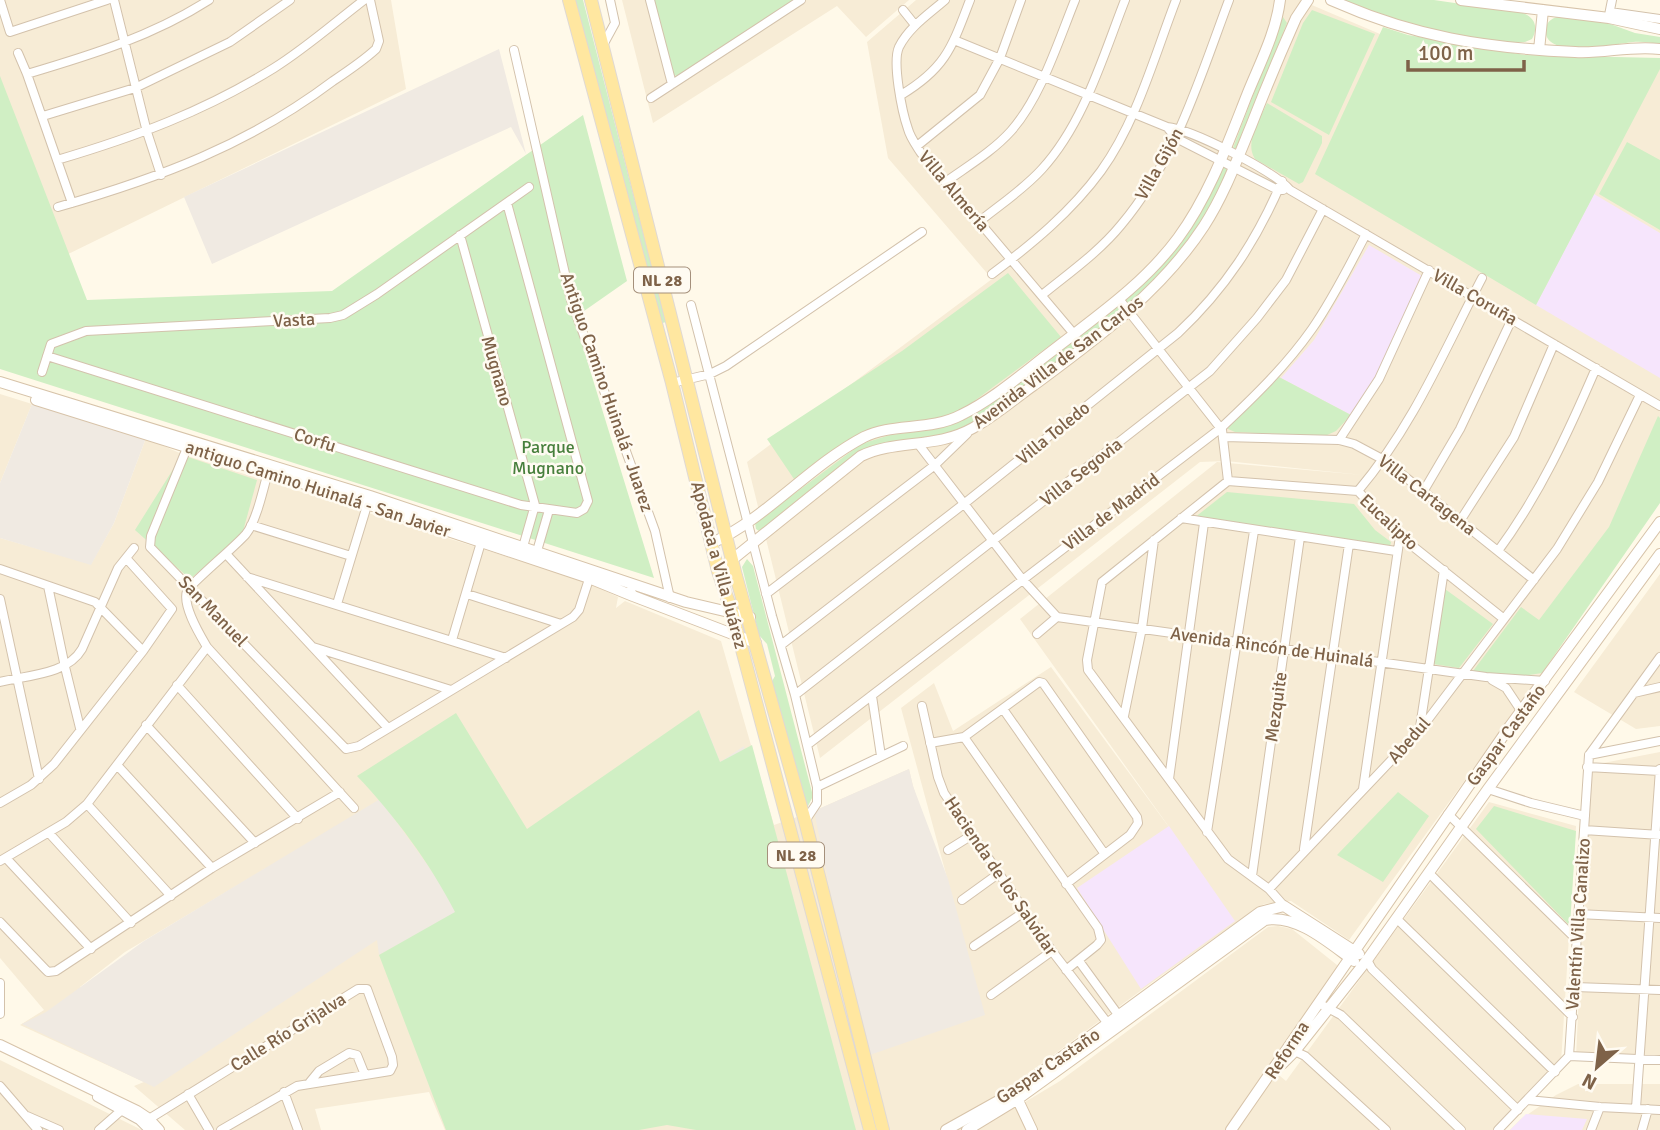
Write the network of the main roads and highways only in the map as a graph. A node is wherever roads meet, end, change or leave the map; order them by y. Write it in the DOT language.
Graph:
graph roads {
  1 [pos="569,0"];
  2 [pos="591,0"];
  3 [pos="1308,0"];
  4 [pos="1331,0"];
  5 [pos="1461,0"];
  6 [pos="1280,5"];
  7 [pos="1543,10"];
  8 [pos="1296,18"];
  9 [pos="1660,29"];
  10 [pos="1660,49"];
  11 [pos="1539,50"];
  12 [pos="0,382"];
  13 [pos="0,389"];
  14 [pos="965,413"];
  15 [pos="975,427"];
  16 [pos="189,443"];
  17 [pos="842,451"];
  18 [pos="851,463"];
  19 [pos="1660,522"];
  20 [pos="727,536"];
  21 [pos="483,538"];
  22 [pos="712,543"];
  23 [pos="1660,554"];
  24 [pos="733,560"];
  25 [pos="1655,569"];
  26 [pos="718,571"];
  27 [pos="590,574"];
  28 [pos="625,580"];
  29 [pos="633,596"];
  30 [pos="732,612"];
  31 [pos="750,617"];
  32 [pos="738,637"];
  33 [pos="756,643"];
  34 [pos="1553,671"];
  35 [pos="1568,679"];
  36 [pos="827,908"];
  37 [pos="811,913"];
  38 [pos="1352,954"];
  39 [pos="1367,965"];
  40 [pos="1122,1019"];
  41 [pos="0,1047"];
  42 [pos="1291,1049"];
  43 [pos="1016,1096"];
  44 [pos="149,1124"];
  45 [pos="159,1130"];
  46 [pos="870,1130"];
  47 [pos="883,1130"];
  48 [pos="946,1130"];
  49 [pos="967,1130"];
  50 [pos="1032,1130"];
  51 [pos="1231,1130"];
  1 -- 22 [label="main road, Apodaca a Villa Juárez / NL 28"];
  2 -- 20 [label="main road, Apodaca a Villa Juárez / NL 28"];
  3 -- 8 [label="main road, Avenida Villa de San Carlos"];
  4 -- 11 [label="main road"];
  5 -- 7 [label="main road"];
  6 -- 8 [label="main road"];
  6 -- 14 [label="main road, Avenida Villa de San Carlos"];
  7 -- 9 [label="main road"];
  7 -- 11 [label="main road"];
  8 -- 15 [label="main road, Avenida Villa de San Carlos"];
  10 -- 11 [label="main road"];
  12 -- 16 [label="main road"];
  13 -- 16 [label="main road, antiguo Camino Huinalá - San Javier"];
  14 -- 15 [label="main road"];
  14 -- 17 [label="main road, Avenida Villa de San Carlos"];
  15 -- 18 [label="main road, Avenida Villa de San Carlos"];
  16 -- 21 [label="main road"];
  17 -- 18 [label="main road"];
  17 -- 20 [label="main road, Avenida Villa de San Carlos"];
  18 -- 24 [label="main road, Avenida Villa de San Carlos"];
  19 -- 34 [label="main road, Gaspar Castaño"];
  20 -- 22 [label="main road, Avenida Villa de San Carlos"];
  20 -- 24 [label="main road, Apodaca a Villa Juárez / NL 28"];
  21 -- 27 [label="main road"];
  21 -- 27 [label="main road"];
  22 -- 26 [label="main road, Apodaca a Villa Juárez / NL 28"];
  23 -- 25 [label="main road, Gaspar Castaño"];
  24 -- 26 [label="main road, Avenida Villa de San Carlos"];
  24 -- 31 [label="main road, Apodaca a Villa Juárez / NL 28"];
  25 -- 35 [label="main road, Gaspar Castaño"];
  26 -- 30 [label="main road, Apodaca a Villa Juárez / NL 28"];
  27 -- 28 [label="main road"];
  27 -- 29 [label="main road"];
  28 -- 29 [label="main road"];
  28 -- 30 [label="main road"];
  29 -- 32 [label="main road"];
  30 -- 31 [label="main road"];
  30 -- 32 [label="main road, Apodaca a Villa Juárez / NL 28"];
  31 -- 33 [label="main road, Apodaca a Villa Juárez / NL 28"];
  32 -- 33 [label="main road"];
  32 -- 37 [label="main road, Apodaca a Villa Juárez / NL 28"];
  33 -- 36 [label="main road, Apodaca a Villa Juárez / NL 28"];
  34 -- 35 [label="main road"];
  34 -- 38 [label="main road, Gaspar Castaño"];
  35 -- 39 [label="main road, Gaspar Castaño"];
  36 -- 37 [label="main road"];
  36 -- 47 [label="main road, Apodaca a Villa Juárez / NL 28"];
  37 -- 46 [label="main road, Apodaca a Villa Juárez / NL 28"];
  38 -- 39 [label="main road, Gaspar Castaño"];
  38 -- 40 [label="main road, Gaspar Castaño"];
  38 -- 40 [label="main road, Gaspar Castaño"];
  38 -- 42 [label="main road, Reforma"];
  39 -- 42 [label="main road"];
  40 -- 43 [label="main road, Gaspar Castaño"];
  41 -- 44 [label="main road"];
  42 -- 51 [label="main road, Reforma"];
  43 -- 48 [label="main road, Gaspar Castaño"];
  43 -- 49 [label="main road, Gaspar Castaño"];
  43 -- 50 [label="main road"];
  44 -- 45 [label="main road"];
}
